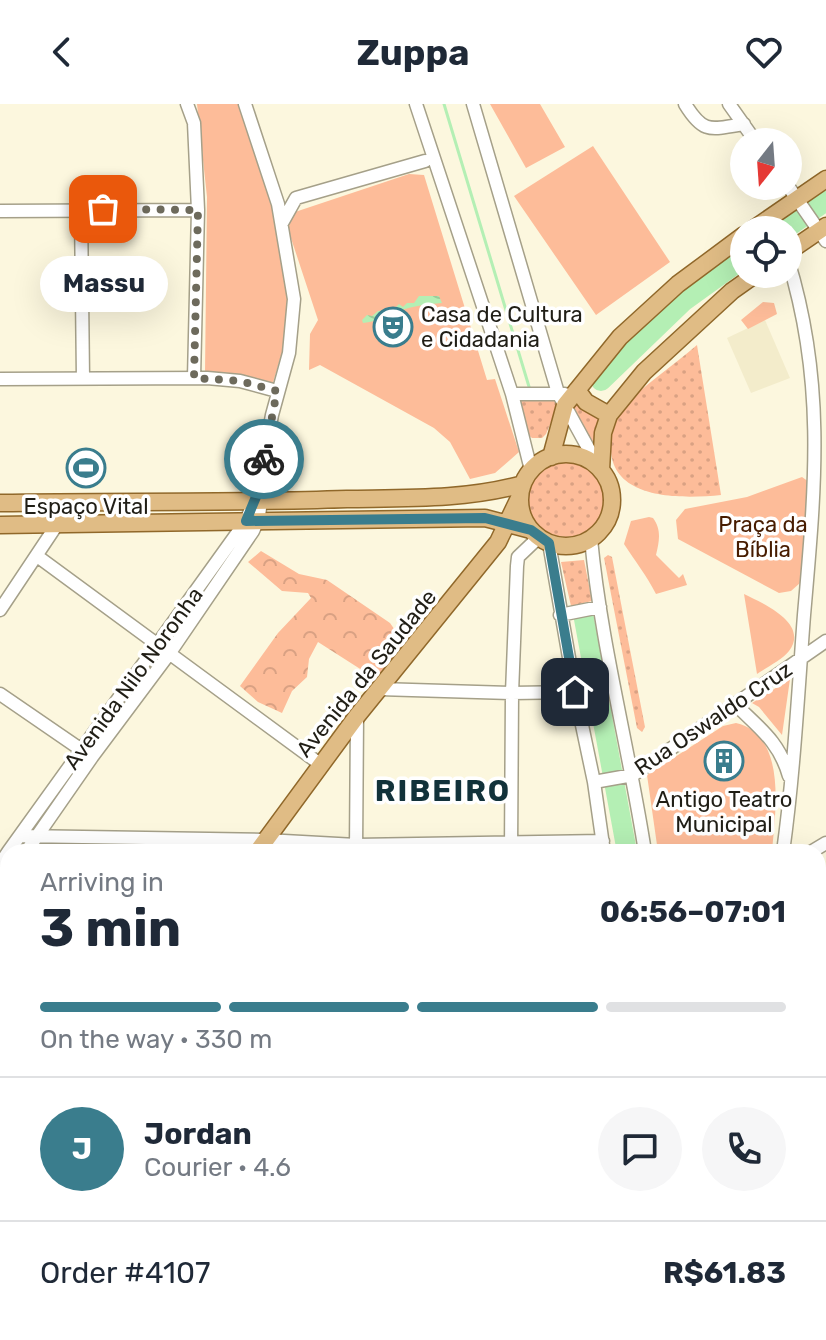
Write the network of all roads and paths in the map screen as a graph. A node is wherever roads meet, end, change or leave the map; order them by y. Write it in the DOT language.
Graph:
graph roads {
  1 [pos="187,104"];
  2 [pos="245,104"];
  3 [pos="416,104"];
  4 [pos="473,104"];
  5 [pos="685,104"];
  6 [pos="729,104"];
  7 [pos="744,124"];
  8 [pos="747,128"];
  9 [pos="425,161"];
  10 [pos="826,179"];
  11 [pos="802,192"];
  12 [pos="790,200"];
  13 [pos="798,200"];
  14 [pos="81,209"];
  15 [pos="198,210"];
  16 [pos="0,211"];
  17 [pos="770,216"];
  18 [pos="282,223"];
  19 [pos="821,231"];
  20 [pos="802,243"];
  21 [pos="730,244"];
  22 [pos="736,288"];
  23 [pos="796,288"];
  24 [pos="194,378"];
  25 [pos="0,379"];
  26 [pos="83,379"];
  27 [pos="277,391"];
  28 [pos="512,394"];
  29 [pos="568,396"];
  30 [pos="609,415"];
  31 [pos="551,457"];
  32 [pos="600,468"];
  33 [pos="525,483"];
  34 [pos="257,499"];
  35 [pos="67,502"];
  36 [pos="0,503"];
  37 [pos="252,521"];
  38 [pos="58,523"];
  39 [pos="509,523"];
  40 [pos="0,525"];
  41 [pos="540,537"];
  42 [pos="591,539"];
  43 [pos="37,556"];
  44 [pos="600,607"];
  45 [pos="0,610"];
  46 [pos="560,615"];
  47 [pos="826,641"];
  48 [pos="158,645"];
  49 [pos="169,654"];
  50 [pos="801,658"];
  51 [pos="379,689"];
  52 [pos="575,692"];
  53 [pos="512,693"];
  54 [pos="0,694"];
  55 [pos="735,704"];
  56 [pos="357,716"];
  57 [pos="86,754"];
  58 [pos="320,764"];
  59 [pos="629,776"];
  60 [pos="599,782"];
  61 [pos="792,787"];
  62 [pos="20,836"];
  63 [pos="36,838"];
  64 [pos="14,844"];
  65 [pos="32,844"];
  66 [pos="205,844"];
  67 [pos="262,844"];
  68 [pos="356,844"];
  69 [pos="511,844"];
  70 [pos="603,844"];
  71 [pos="643,844"];
  72 [pos="784,844"];
  1 -- 15 [label="street"];
  2 -- 18 [label="street, Avenida Nilo Noronha"];
  3 -- 28 [label="street"];
  4 -- 29 [label="street"];
  5 -- 7 [label="street"];
  6 -- 7 [label="street"];
  7 -- 8 [label="street"];
  9 -- 18 [label="street"];
  10 -- 11 [label="main road"];
  12 -- 17 [label="main road"];
  13 -- 19 [label="street"];
  14 -- 15 [label="street"];
  14 -- 16 [label="street"];
  14 -- 26 [label="street"];
  15 -- 24 [label="street"];
  18 -- 27 [label="street, Avenida Nilo Noronha"];
  19 -- 20 [label="main road"];
  21 -- 29 [label="main road"];
  22 -- 30 [label="main road"];
  23 -- 50 [label="street"];
  24 -- 26 [label="street"];
  24 -- 27 [label="street"];
  25 -- 26 [label="street"];
  27 -- 34 [label="street, Avenida Nilo Noronha"];
  28 -- 29 [label="street"];
  28 -- 33 [label="street"];
  29 -- 30 [label="main road"];
  29 -- 31 [label="main road"];
  29 -- 32 [label="street"];
  30 -- 32 [label="main road"];
  31 -- 32 [label="main road"];
  31 -- 33 [label="main road"];
  32 -- 42 [label="main road"];
  33 -- 34 [label="main road"];
  33 -- 39 [label="main road, Avenida da Saudade"];
  33 -- 41 [label="main road"];
  34 -- 35 [label="main road"];
  34 -- 37 [label="street, Avenida Nilo Noronha"];
  35 -- 36 [label="main road"];
  35 -- 38 [label="street"];
  37 -- 38 [label="main road"];
  37 -- 39 [label="main road"];
  37 -- 48 [label="street, Avenida Nilo Noronha"];
  37 -- 49 [label="street, Avenida Nilo Noronha"];
  38 -- 40 [label="main road"];
  38 -- 43 [label="street"];
  39 -- 41 [label="main road"];
  39 -- 51 [label="main road, Avenida da Saudade"];
  41 -- 42 [label="main road"];
  41 -- 46 [label="street"];
  41 -- 53 [label="street"];
  42 -- 44 [label="street"];
  43 -- 45 [label="street"];
  43 -- 48 [label="street"];
  44 -- 46 [label="street"];
  44 -- 59 [label="street"];
  46 -- 52 [label="street"];
  47 -- 50 [label="street, Rua Oswaldo Cruz"];
  48 -- 49 [label="street"];
  48 -- 57 [label="street, Avenida Nilo Noronha"];
  49 -- 57 [label="street, Avenida Nilo Noronha"];
  49 -- 58 [label="street"];
  50 -- 55 [label="street, Rua Oswaldo Cruz"];
  50 -- 61 [label="street"];
  51 -- 53 [label="street"];
  51 -- 56 [label="main road, Avenida da Saudade"];
  52 -- 53 [label="street"];
  52 -- 60 [label="street"];
  53 -- 69 [label="street"];
  54 -- 57 [label="street"];
  55 -- 59 [label="street, Rua Oswaldo Cruz"];
  55 -- 61 [label="street"];
  56 -- 58 [label="main road, Avenida da Saudade"];
  56 -- 68 [label="street"];
  57 -- 62 [label="street, Avenida Nilo Noronha"];
  57 -- 63 [label="street, Avenida Nilo Noronha"];
  58 -- 67 [label="main road, Avenida da Saudade"];
  59 -- 60 [label="street, Rua Oswaldo Cruz"];
  59 -- 71 [label="street"];
  60 -- 70 [label="street"];
  61 -- 72 [label="street"];
  62 -- 63 [label="street"];
  62 -- 64 [label="street, Avenida Nilo Noronha"];
  63 -- 65 [label="street, Avenida Nilo Noronha"];
  63 -- 66 [label="street"];
}
